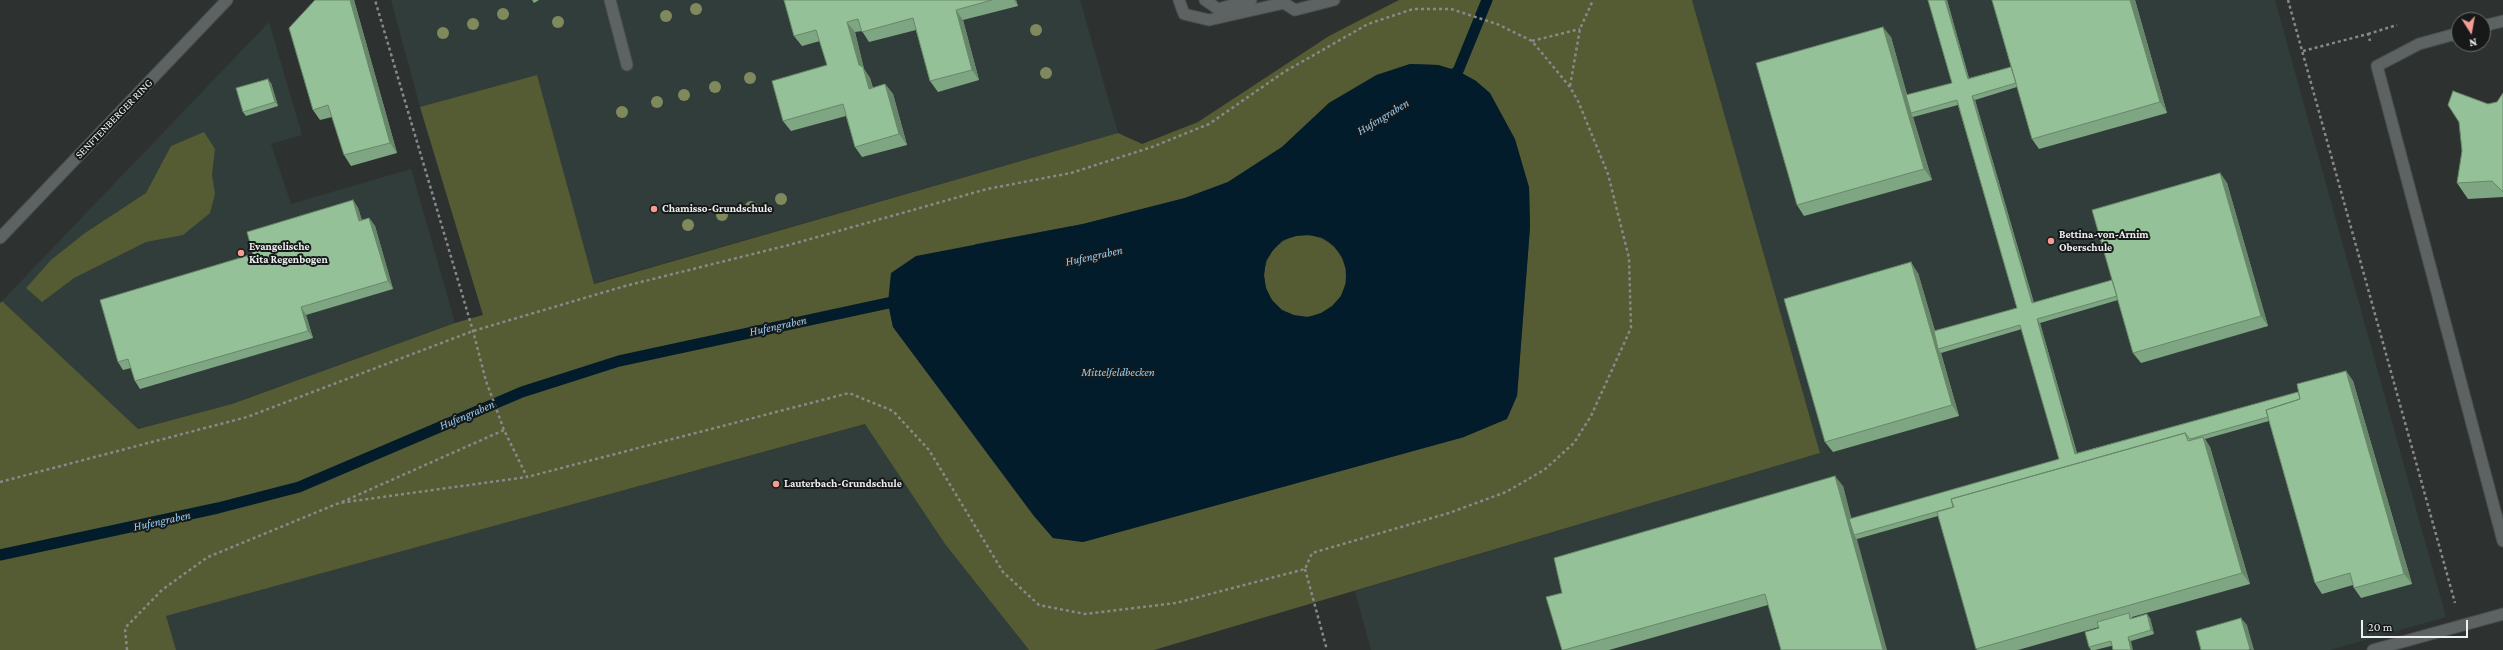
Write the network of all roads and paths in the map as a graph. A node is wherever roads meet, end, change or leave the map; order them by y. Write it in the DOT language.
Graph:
graph roads {
  1 [pos="227,0"];
  2 [pos="375,0"];
  3 [pos="610,0"];
  4 [pos="1179,0"];
  5 [pos="1205,0"];
  6 [pos="1251,0"];
  7 [pos="1334,0"];
  8 [pos="1593,0"];
  9 [pos="2288,0"];
  10 [pos="1283,1"];
  11 [pos="2503,21"];
  12 [pos="2491,24"];
  13 [pos="1580,29"];
  14 [pos="2451,35"];
  15 [pos="1532,42"];
  16 [pos="2303,51"];
  17 [pos="626,65"];
  18 [pos="2377,66"];
  19 [pos="1570,87"];
  20 [pos="0,238"];
  21 [pos="473,331"];
  22 [pos="504,430"];
  23 [pos="527,477"];
  24 [pos="0,482"];
  25 [pos="338,503"];
  26 [pos="2503,541"];
  27 [pos="1305,569"];
  28 [pos="2503,614"];
  29 [pos="2461,625"];
  30 [pos="127,650"];
  31 [pos="1327,650"];
  32 [pos="2372,650"];
  1 -- 20 [label="street, SENFTENBERGER RING"];
  2 -- 21 [label="path"];
  3 -- 17 [label="street"];
  4 -- 10 [label="street"];
  5 -- 6 [label="street"];
  7 -- 10 [label="street"];
  8 -- 13 [label="path"];
  9 -- 16 [label="path"];
  11 -- 12 [label="street"];
  13 -- 15 [label="path"];
  13 -- 19 [label="path"];
  14 -- 18 [label="street"];
  15 -- 19 [label="path"];
  15 -- 21 [label="path"];
  16 -- 18 [label="path"];
  16 -- 29 [label="path"];
  18 -- 26 [label="street"];
  19 -- 27 [label="path"];
  21 -- 22 [label="path"];
  21 -- 24 [label="path"];
  22 -- 23 [label="path"];
  22 -- 25 [label="path"];
  23 -- 25 [label="path"];
  23 -- 27 [label="path"];
  25 -- 30 [label="path"];
  27 -- 31 [label="path"];
  28 -- 29 [label="street"];
  29 -- 32 [label="street"];
}
